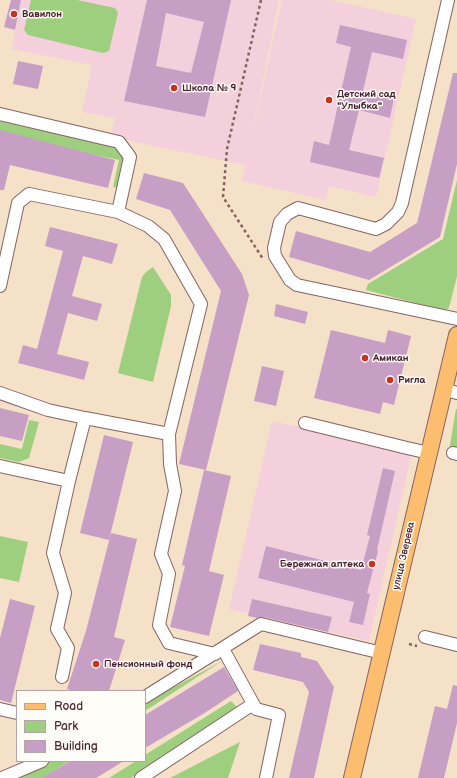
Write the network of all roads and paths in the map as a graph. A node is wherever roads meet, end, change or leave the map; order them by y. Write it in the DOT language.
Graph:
graph roads {
  1 [pos="261,0"];
  2 [pos="448,0"];
  3 [pos="0,114"];
  4 [pos="118,212"];
  5 [pos="265,263"];
  6 [pos="0,286"];
  7 [pos="457,319"];
  8 [pos="457,335"];
  9 [pos="450,391"];
  10 [pos="0,393"];
  11 [pos="85,418"];
  12 [pos="306,423"];
  13 [pos="169,434"];
  14 [pos="428,453"];
  15 [pos="0,466"];
  16 [pos="69,481"];
  17 [pos="425,638"];
  18 [pos="457,644"];
  19 [pos="218,651"];
  20 [pos="382,653"];
  21 [pos="62,677"];
  22 [pos="146,696"];
  23 [pos="253,704"];
  24 [pos="0,709"];
  25 [pos="16,713"];
  26 [pos="40,762"];
  27 [pos="2,778"];
  28 [pos="141,778"];
  29 [pos="266,778"];
  30 [pos="352,778"];
  1 -- 5 [label="path"];
  2 -- 7 [label="lane"];
  3 -- 4 [label="lane"];
  4 -- 6 [label="lane"];
  4 -- 13 [label="lane"];
  8 -- 9 [label="main road, улица Зверева"];
  9 -- 14 [label="main road, улица Зверева"];
  10 -- 11 [label="lane"];
  11 -- 13 [label="lane"];
  11 -- 16 [label="lane"];
  12 -- 14 [label="lane"];
  13 -- 19 [label="lane"];
  14 -- 20 [label="main road, улица Зверева"];
  15 -- 16 [label="lane"];
  16 -- 21 [label="lane"];
  17 -- 18 [label="lane"];
  19 -- 20 [label="lane"];
  19 -- 22 [label="lane"];
  19 -- 23 [label="lane"];
  20 -- 30 [label="main road, улица Зверева"];
  23 -- 28 [label="lane"];
  23 -- 29 [label="lane"];
  24 -- 25 [label="lane"];
  26 -- 27 [label="lane"];
}
